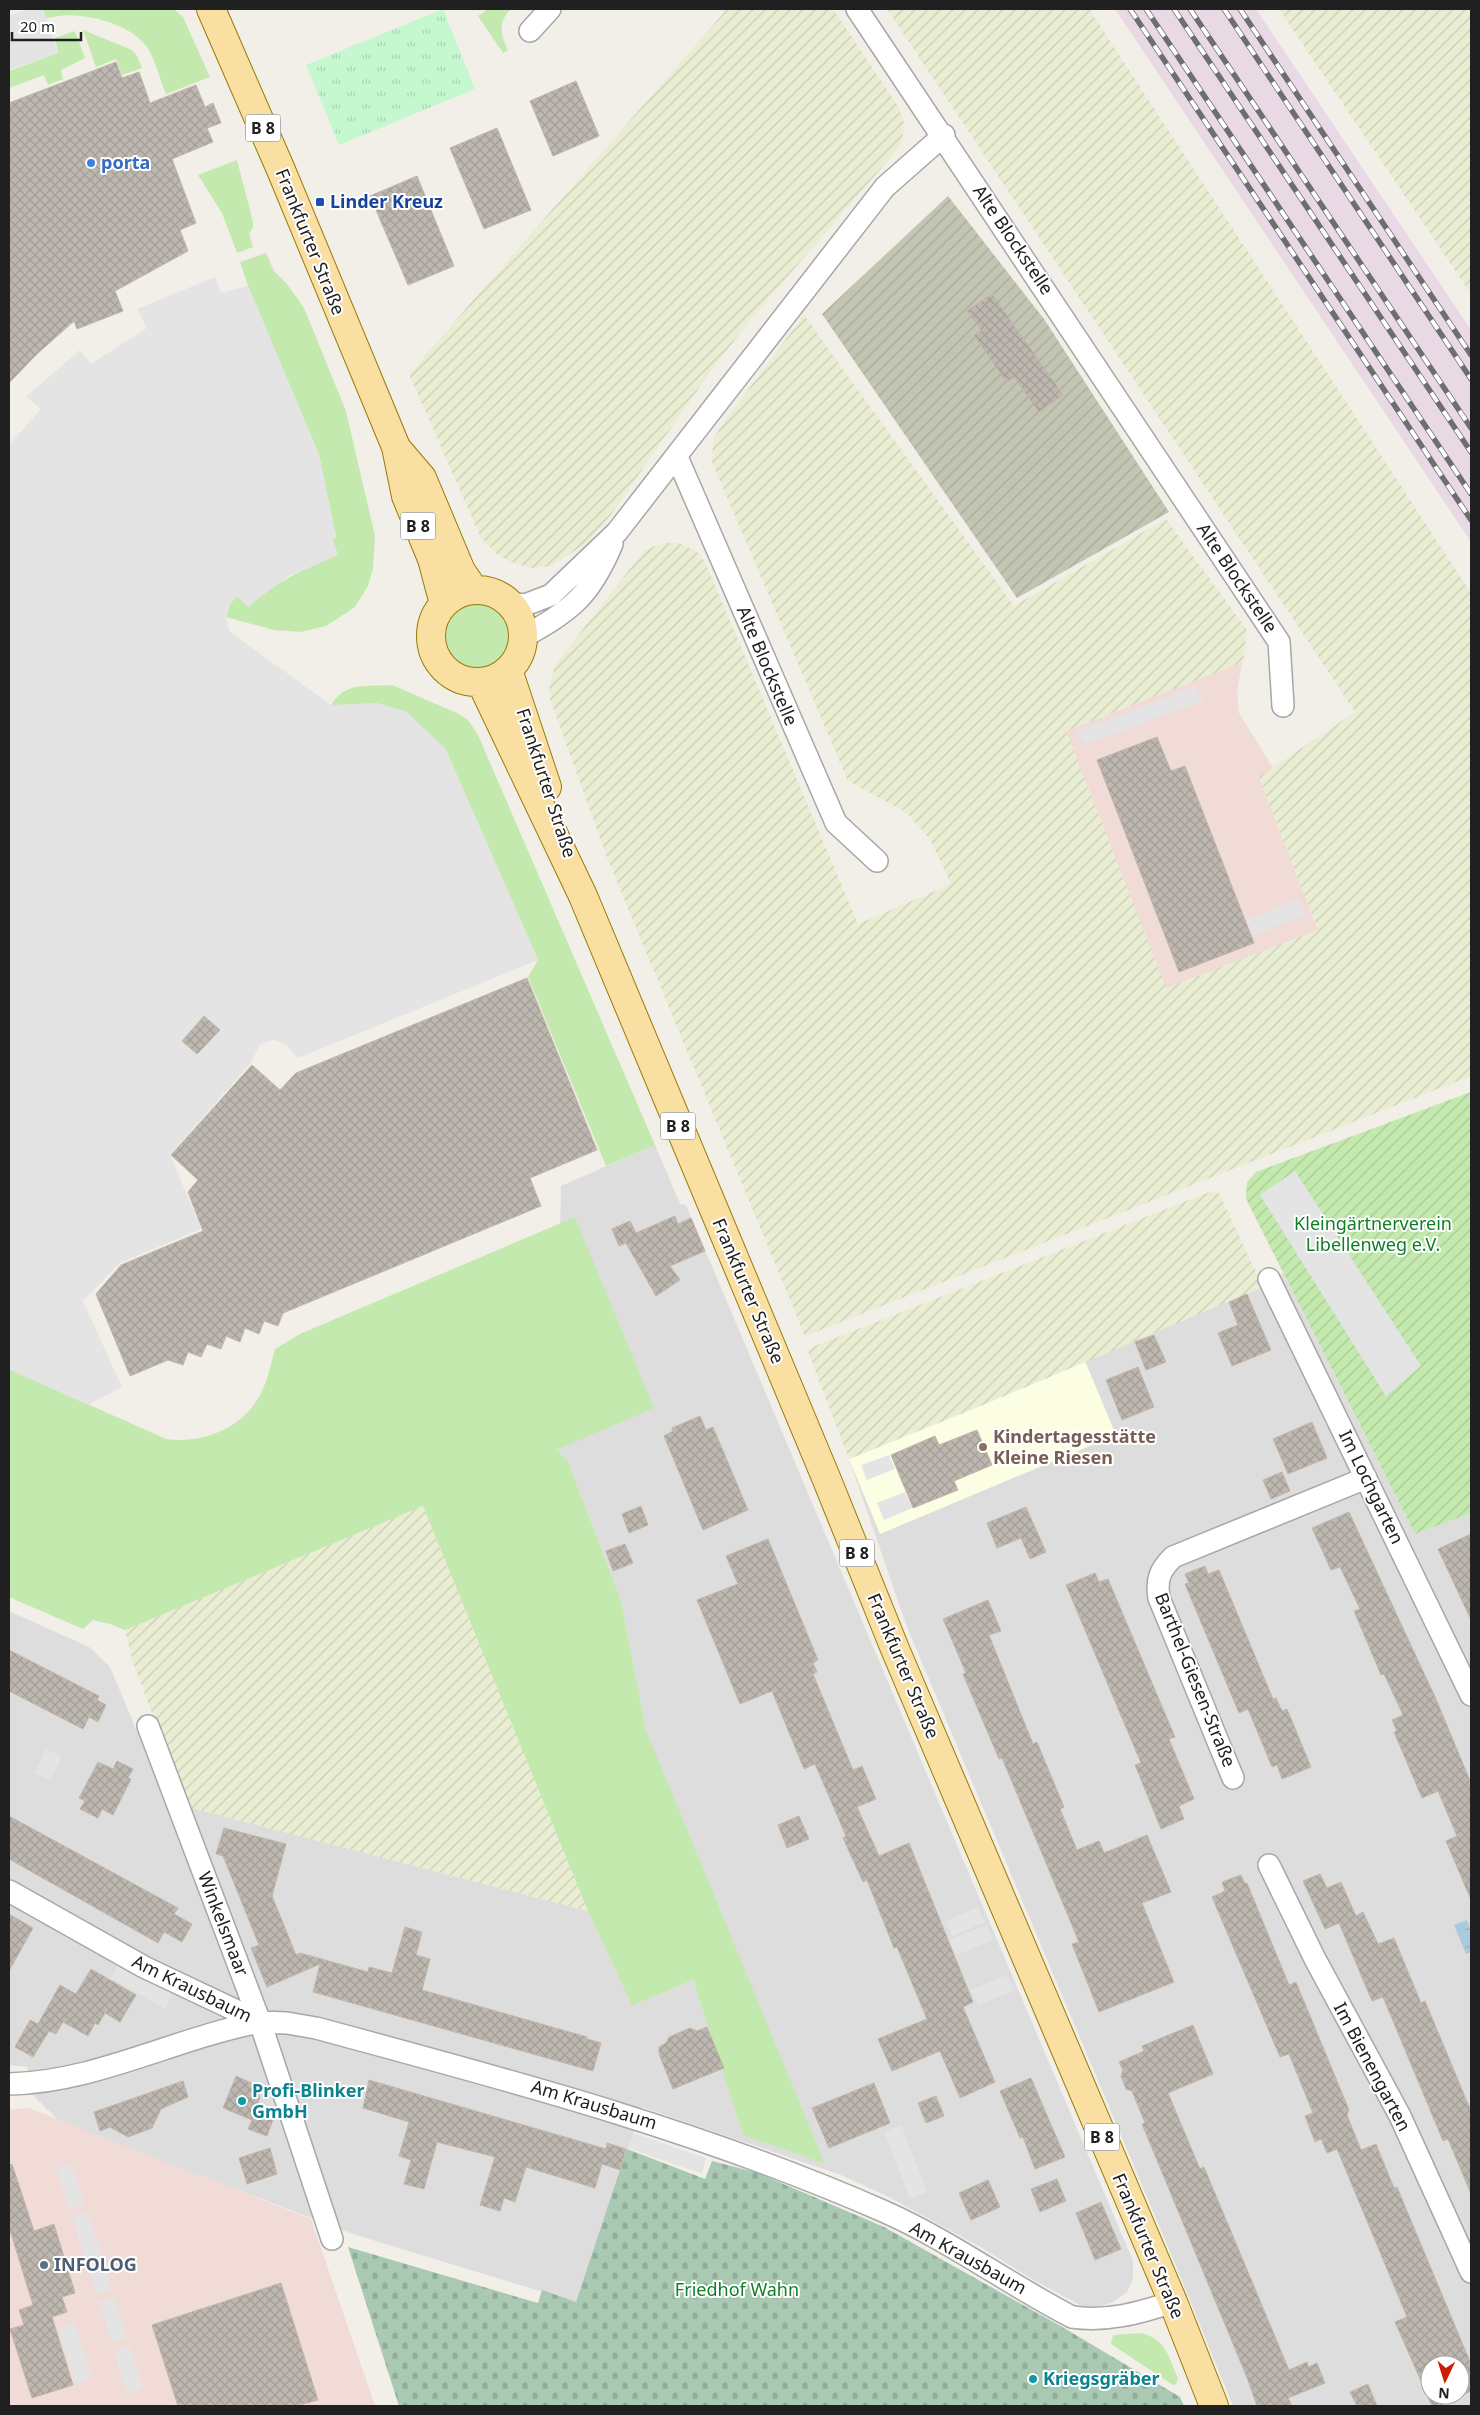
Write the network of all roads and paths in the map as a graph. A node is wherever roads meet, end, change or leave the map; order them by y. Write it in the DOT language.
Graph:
graph roads {
  1 [pos="211,9"];
  2 [pos="550,9"];
  3 [pos="858,9"];
  4 [pos="530,31"];
  5 [pos="944,135"];
  6 [pos="396,448"];
  7 [pos="677,457"];
  8 [pos="617,532"];
  9 [pos="474,590"];
  10 [pos="509,603"];
  11 [pos="444,604"];
  12 [pos="523,637"];
  13 [pos="508,670"];
  14 [pos="481,682"];
  15 [pos="1283,706"];
  16 [pos="877,861"];
  17 [pos="583,896"];
  18 [pos="1269,1279"];
  19 [pos="1366,1478"];
  20 [pos="1471,1695"];
  21 [pos="148,1726"];
  22 [pos="1233,1778"];
  23 [pos="1269,1865"];
  24 [pos="9,1891"];
  25 [pos="260,2022"];
  26 [pos="9,2084"];
  27 [pos="332,2238"];
  28 [pos="1471,2272"];
  29 [pos="1173,2302"];
  30 [pos="1214,2406"];
  1 -- 6 [label="main road, Frankfurter Straße / B 8"];
  2 -- 4 [label="street"];
  3 -- 5 [label="street, Alte Blockstelle"];
  5 -- 7 [label="street"];
  5 -- 15 [label="street, Alte Blockstelle"];
  6 -- 9 [label="main road, Frankfurter Straße / B 8"];
  6 -- 11 [label="main road, Frankfurter Straße / B 8"];
  7 -- 8 [label="street"];
  7 -- 16 [label="street, Alte Blockstelle"];
  8 -- 10 [label="street"];
  8 -- 12 [label="street"];
  9 -- 10 [label="main road"];
  9 -- 11 [label="main road"];
  10 -- 12 [label="main road"];
  11 -- 14 [label="main road"];
  12 -- 13 [label="main road"];
  13 -- 14 [label="main road"];
  13 -- 17 [label="main road, Frankfurter Straße / B 8"];
  14 -- 17 [label="main road, Frankfurter Straße / B 8"];
  17 -- 29 [label="main road, Frankfurter Straße / B 8"];
  18 -- 19 [label="street, Im Lochgarten"];
  19 -- 20 [label="street, Im Lochgarten"];
  19 -- 22 [label="street, Barthel-Giesen-Straße"];
  21 -- 25 [label="street, Winkelsmaar"];
  23 -- 28 [label="street, Im Bienengarten"];
  24 -- 25 [label="street, Am Krausbaum"];
  25 -- 26 [label="street"];
  25 -- 27 [label="street, Winkelsmaar"];
  25 -- 29 [label="street, Am Krausbaum"];
  29 -- 30 [label="main road, Frankfurter Straße / B 8"];
}
